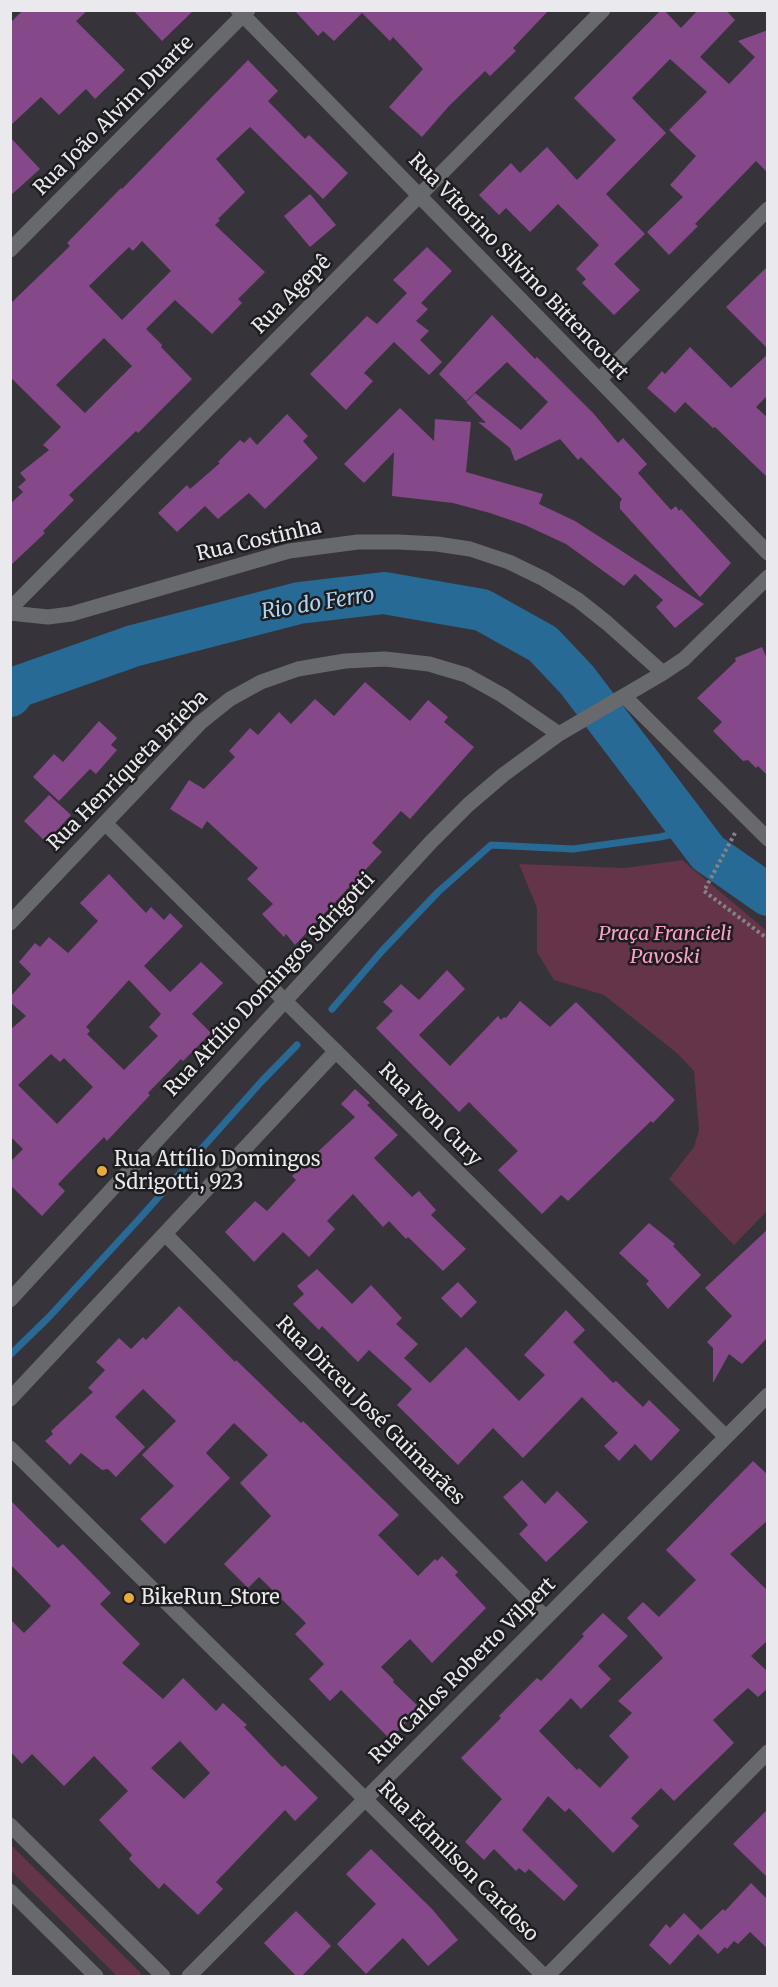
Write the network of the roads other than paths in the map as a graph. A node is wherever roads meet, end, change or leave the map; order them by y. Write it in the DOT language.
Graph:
graph roads {
  1 [pos="603,10"];
  2 [pos="243,12"];
  3 [pos="420,196"];
  4 [pos="768,209"];
  5 [pos="10,250"];
  6 [pos="599,380"];
  7 [pos="768,553"];
  8 [pos="768,577"];
  9 [pos="10,611"];
  10 [pos="663,673"];
  11 [pos="620,698"];
  12 [pos="559,734"];
  13 [pos="105,824"];
  14 [pos="768,839"];
  15 [pos="10,923"];
  16 [pos="284,1001"];
  17 [pos="336,1051"];
  18 [pos="165,1234"];
  19 [pos="10,1300"];
  20 [pos="768,1395"];
  21 [pos="10,1399"];
  22 [pos="726,1437"];
  23 [pos="10,1448"];
  24 [pos="546,1618"];
  25 [pos="768,1752"];
  26 [pos="365,1799"];
  27 [pos="10,1825"];
  28 [pos="10,1892"];
  29 [pos="96,1977"];
  30 [pos="163,1977"];
  31 [pos="189,1977"];
  32 [pos="545,1977"];
  1 -- 3 [label="street, Rua Agepê"];
  2 -- 3 [label="street, Rua Vitorino Silvino Bittencourt"];
  2 -- 5 [label="street, Rua João Alvim Duarte"];
  3 -- 6 [label="street, Rua Vitorino Silvino Bittencourt"];
  3 -- 9 [label="street, Rua Agepê"];
  4 -- 6 [label="street"];
  6 -- 7 [label="street, Rua Vitorino Silvino Bittencourt"];
  8 -- 10 [label="street, Rua Attílio Domingos Sdrigotti"];
  9 -- 10 [label="street, Rua Costinha"];
  10 -- 11 [label="street, Rua Attílio Domingos Sdrigotti"];
  11 -- 12 [label="street, Rua Attílio Domingos Sdrigotti"];
  11 -- 14 [label="street"];
  12 -- 13 [label="street, Rua Henriqueta Brieba"];
  12 -- 16 [label="street, Rua Attílio Domingos Sdrigotti"];
  13 -- 15 [label="street, Rua Henriqueta Brieba"];
  13 -- 16 [label="street, Rua Ivon Cury"];
  16 -- 17 [label="street, Rua Ivon Cury"];
  16 -- 19 [label="street, Rua Attílio Domingos Sdrigotti"];
  17 -- 18 [label="street"];
  17 -- 22 [label="street, Rua Ivon Cury"];
  18 -- 21 [label="street"];
  18 -- 24 [label="street, Rua Dirceu José Guimarães"];
  20 -- 22 [label="street, Rua Carlos Roberto Vilpert"];
  22 -- 24 [label="street, Rua Carlos Roberto Vilpert"];
  23 -- 26 [label="street, Rua Edmilson Cardoso"];
  24 -- 26 [label="street, Rua Carlos Roberto Vilpert"];
  25 -- 32 [label="street"];
  26 -- 31 [label="street, Rua Carlos Roberto Vilpert"];
  26 -- 32 [label="street, Rua Edmilson Cardoso"];
  27 -- 30 [label="street"];
  28 -- 29 [label="street"];
}
